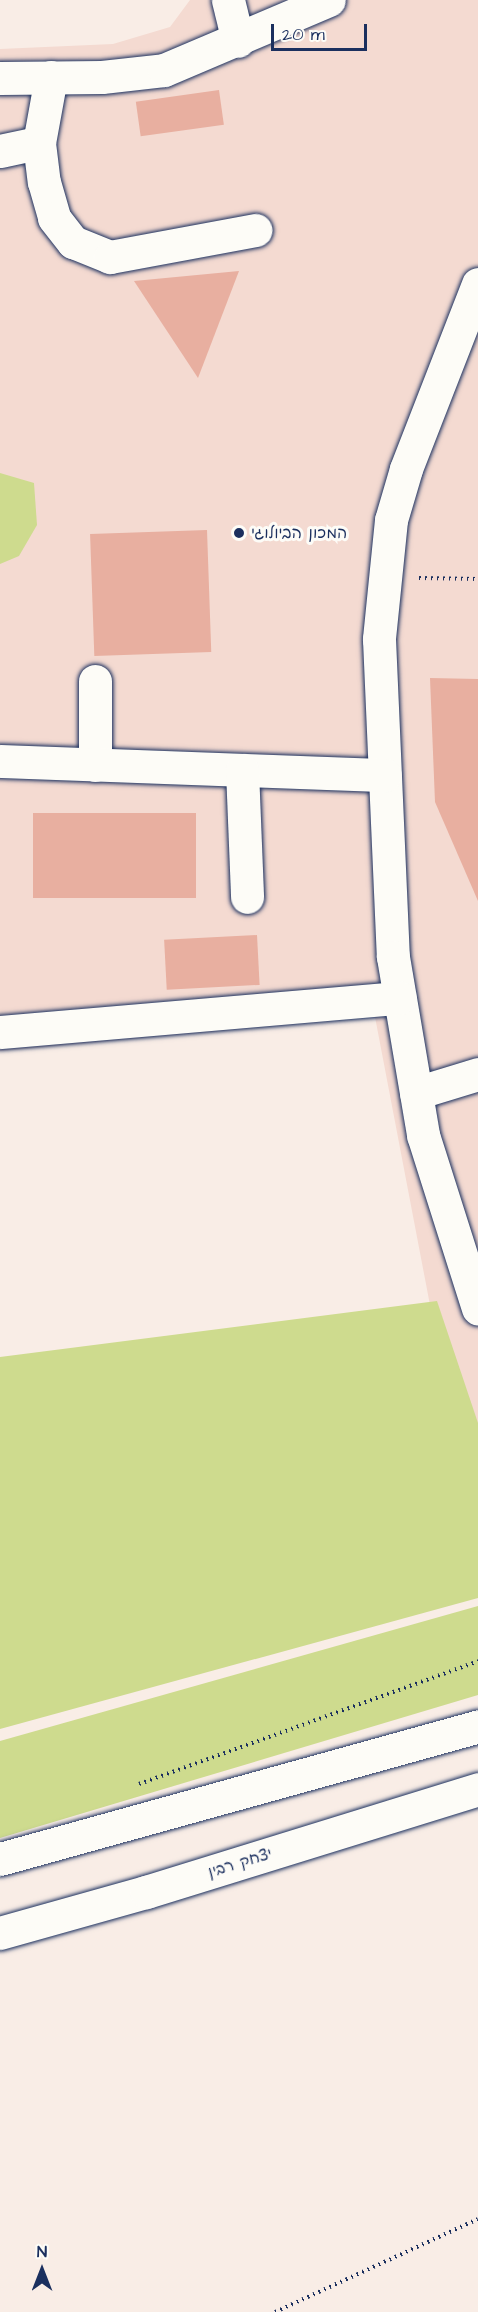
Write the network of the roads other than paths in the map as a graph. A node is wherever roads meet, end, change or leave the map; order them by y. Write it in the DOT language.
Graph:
graph roads {
  1 [pos="228,0"];
  2 [pos="329,0"];
  3 [pos="238,41"];
  4 [pos="51,77"];
  5 [pos="0,78"];
  6 [pos="39,143"];
  7 [pos="0,152"];
  8 [pos="256,230"];
  9 [pos="478,284"];
  10 [pos="95,681"];
  11 [pos="0,761"];
  12 [pos="95,765"];
  13 [pos="242,770"];
  14 [pos="385,775"];
  15 [pos="247,897"];
  16 [pos="400,998"];
  17 [pos="0,1032"];
  18 [pos="478,1074"];
  19 [pos="416,1093"];
  20 [pos="478,1308"];
  21 [pos="478,1726"];
  22 [pos="478,1789"];
  23 [pos="0,1859"];
  24 [pos="0,1933"];
  1 -- 3 [label="street"];
  2 -- 3 [label="street"];
  3 -- 4 [label="street"];
  4 -- 5 [label="street"];
  4 -- 6 [label="street"];
  6 -- 7 [label="street"];
  6 -- 8 [label="street"];
  9 -- 14 [label="street"];
  10 -- 12 [label="street"];
  11 -- 12 [label="street"];
  12 -- 13 [label="street"];
  13 -- 14 [label="street"];
  13 -- 15 [label="street"];
  14 -- 16 [label="street"];
  16 -- 17 [label="street"];
  16 -- 19 [label="street"];
  18 -- 19 [label="street"];
  19 -- 20 [label="street"];
  21 -- 23 [label="street"];
  22 -- 24 [label="street, יצחק רבין"];
}
